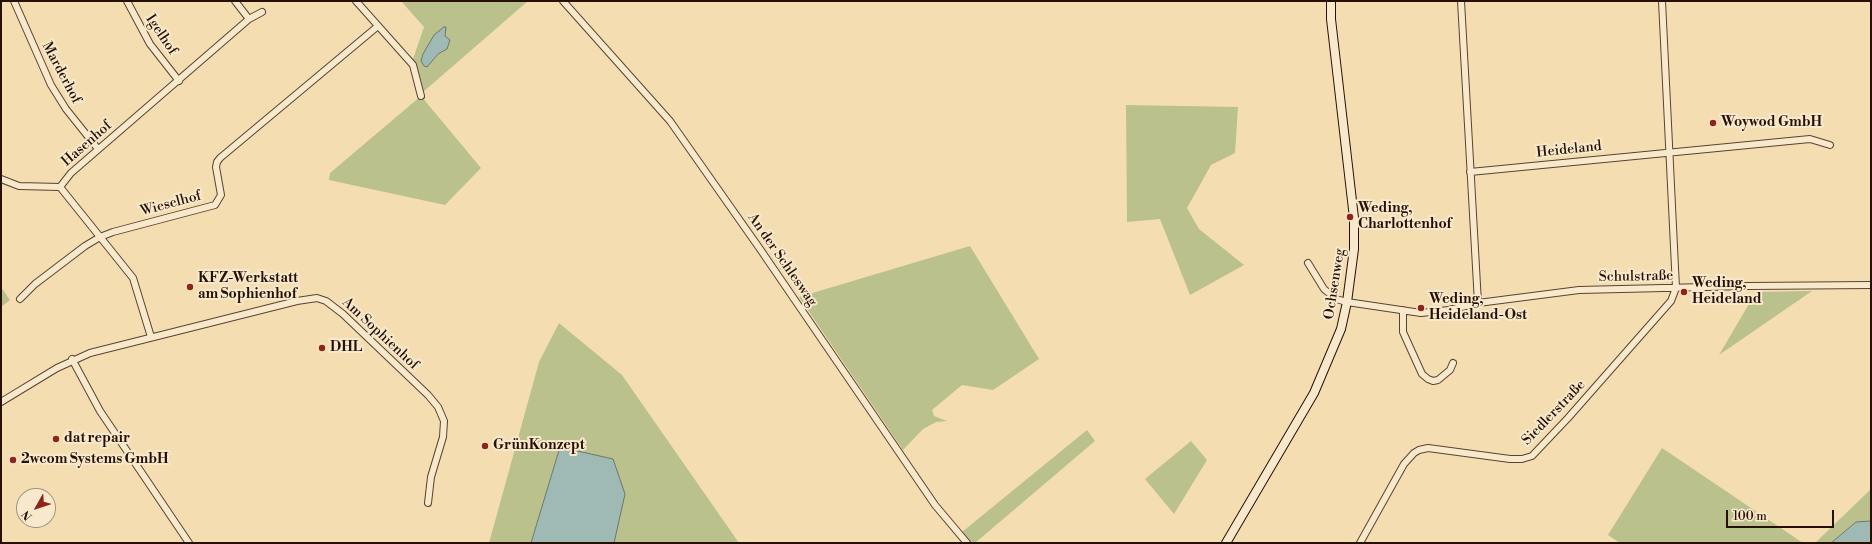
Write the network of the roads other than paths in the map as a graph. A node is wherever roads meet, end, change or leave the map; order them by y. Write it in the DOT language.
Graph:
graph roads {
  1 [pos="14,1"];
  2 [pos="127,1"];
  3 [pos="235,1"];
  4 [pos="356,1"];
  5 [pos="563,1"];
  6 [pos="1331,1"];
  7 [pos="1461,1"];
  8 [pos="1662,1"];
  9 [pos="262,12"];
  10 [pos="249,19"];
  11 [pos="378,26"];
  12 [pos="179,81"];
  13 [pos="421,96"];
  14 [pos="1830,144"];
  15 [pos="98,149"];
  16 [pos="1670,152"];
  17 [pos="1470,172"];
  18 [pos="1,179"];
  19 [pos="60,187"];
  20 [pos="100,237"];
  21 [pos="1308,263"];
  22 [pos="1871,285"];
  23 [pos="1676,288"];
  24 [pos="20,299"];
  25 [pos="1347,302"];
  26 [pos="1478,303"];
  27 [pos="1403,310"];
  28 [pos="151,337"];
  29 [pos="72,359"];
  30 [pos="1453,363"];
  31 [pos="1,402"];
  32 [pos="428,503"];
  33 [pos="190,543"];
  34 [pos="967,543"];
  35 [pos="1226,543"];
  36 [pos="1360,543"];
  1 -- 15 [label="street, Marderhof"];
  2 -- 12 [label="street, Igelhof"];
  3 -- 10 [label="street"];
  4 -- 11 [label="street"];
  5 -- 34 [label="street, An der Schleswag"];
  6 -- 25 [label="main road, Ochsenweg"];
  7 -- 17 [label="street"];
  8 -- 16 [label="street"];
  9 -- 10 [label="street, Hasenhof"];
  10 -- 12 [label="street, Hasenhof"];
  11 -- 13 [label="street"];
  11 -- 20 [label="street, Wieselhof"];
  12 -- 15 [label="street, Hasenhof"];
  14 -- 16 [label="street, Heideland"];
  15 -- 19 [label="street, Hasenhof"];
  16 -- 17 [label="street, Heideland"];
  16 -- 23 [label="street"];
  17 -- 26 [label="street"];
  18 -- 19 [label="street"];
  19 -- 20 [label="street, Hasenhof"];
  20 -- 24 [label="street, Wieselhof"];
  20 -- 28 [label="street, Hasenhof"];
  21 -- 25 [label="street, Schulstraße"];
  22 -- 23 [label="street, Schulstraße"];
  23 -- 26 [label="street, Schulstraße"];
  23 -- 36 [label="street, Siedlerstraße"];
  25 -- 27 [label="street, Schulstraße"];
  25 -- 35 [label="main road, Ochsenweg"];
  26 -- 27 [label="street, Schulstraße"];
  27 -- 30 [label="street"];
  28 -- 29 [label="street, Am Sophienhof"];
  28 -- 32 [label="street, Am Sophienhof"];
  29 -- 31 [label="street, Am Sophienhof"];
  29 -- 33 [label="street"];
}
